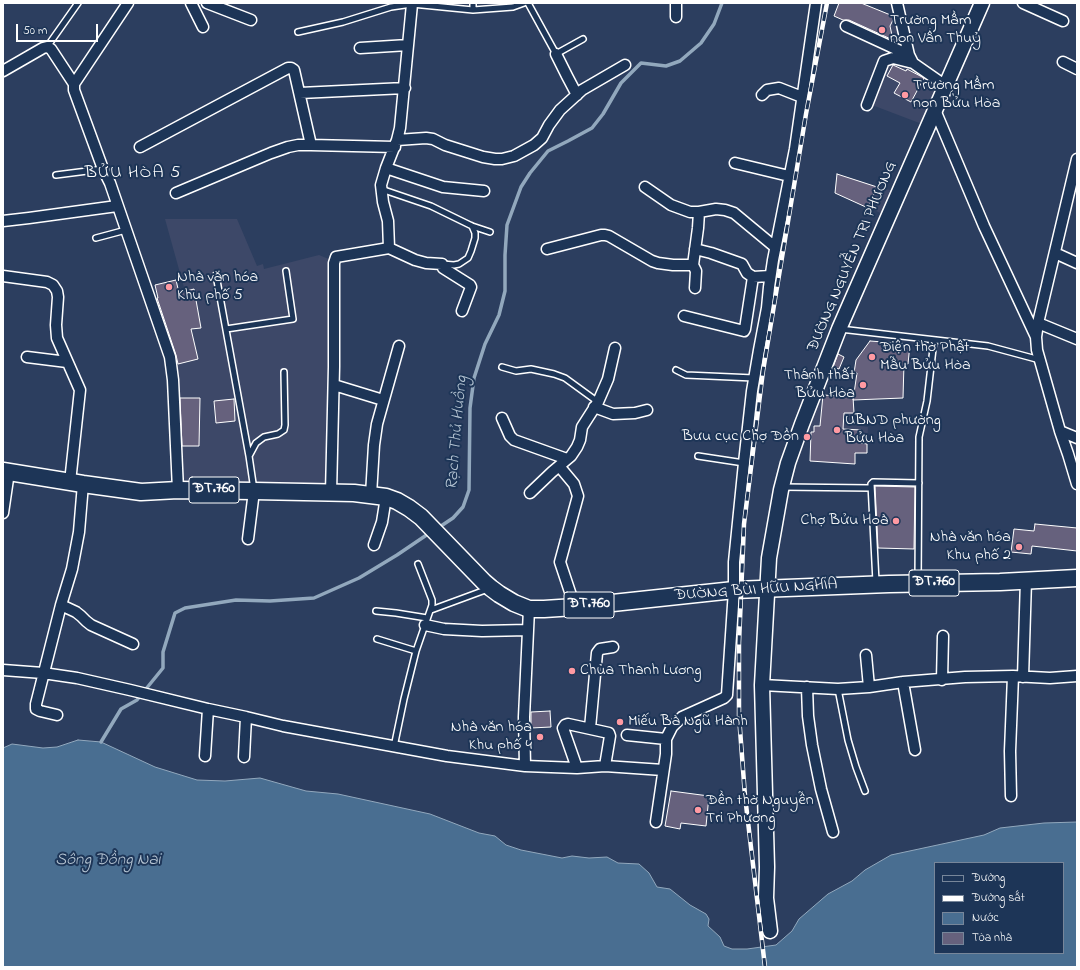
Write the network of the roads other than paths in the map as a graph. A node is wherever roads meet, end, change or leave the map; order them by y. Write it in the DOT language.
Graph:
graph roads {
  1 [pos="78,3"];
  2 [pos="127,3"];
  3 [pos="191,3"];
  4 [pos="207,3"];
  5 [pos="473,3"];
  6 [pos="524,3"];
  7 [pos="528,3"];
  8 [pos="676,3"];
  9 [pos="816,3"];
  10 [pos="896,3"];
  11 [pos="982,3"];
  12 [pos="1023,3"];
  13 [pos="412,4"];
  14 [pos="474,10"];
  15 [pos="676,17"];
  16 [pos="251,20"];
  17 [pos="1063,21"];
  18 [pos="846,26"];
  19 [pos="203,27"];
  20 [pos="298,32"];
  21 [pos="583,39"];
  22 [pos="408,44"];
  23 [pos="47,47"];
  24 [pos="360,48"];
  25 [pos="556,54"];
  26 [pos="911,59"];
  27 [pos="1063,62"];
  28 [pos="625,64"];
  29 [pos="1077,69"];
  30 [pos="3,71"];
  31 [pos="74,84"];
  32 [pos="946,86"];
  33 [pos="405,88"];
  34 [pos="300,93"];
  35 [pos="577,95"];
  36 [pos="762,95"];
  37 [pos="802,98"];
  38 [pos="867,105"];
  39 [pos="935,110"];
  40 [pos="396,144"];
  41 [pos="311,145"];
  42 [pos="140,147"];
  43 [pos="1077,159"];
  44 [pos="735,163"];
  45 [pos="386,168"];
  46 [pos="103,169"];
  47 [pos="56,175"];
  48 [pos="789,176"];
  49 [pos="645,187"];
  50 [pos="381,189"];
  51 [pos="484,191"];
  52 [pos="176,193"];
  53 [pos="1067,200"];
  54 [pos="1077,205"];
  55 [pos="117,206"];
  56 [pos="699,212"];
  57 [pos="3,220"];
  58 [pos="472,226"];
  59 [pos="126,230"];
  60 [pos="490,232"];
  61 [pos="96,238"];
  62 [pos="775,247"];
  63 [pos="389,248"];
  64 [pos="547,249"];
  65 [pos="695,249"];
  66 [pos="1055,253"];
  67 [pos="1077,263"];
  68 [pos="442,264"];
  69 [pos="693,265"];
  70 [pos="286,272"];
  71 [pos="216,275"];
  72 [pos="3,276"];
  73 [pos="770,276"];
  74 [pos="753,277"];
  75 [pos="695,288"];
  76 [pos="462,311"];
  77 [pos="684,316"];
  78 [pos="1038,323"];
  79 [pos="226,329"];
  80 [pos="839,329"];
  81 [pos="1036,337"];
  82 [pos="1077,339"];
  83 [pos="934,340"];
  84 [pos="399,346"];
  85 [pos="614,348"];
  86 [pos="27,357"];
  87 [pos="1040,360"];
  88 [pos="67,362"];
  89 [pos="502,367"];
  90 [pos="676,370"];
  91 [pos="284,372"];
  92 [pos="754,378"];
  93 [pos="334,385"];
  94 [pos="383,400"];
  95 [pos="596,405"];
  96 [pos="647,410"];
  97 [pos="502,418"];
  98 [pos="1060,431"];
  99 [pos="1077,438"];
  100 [pos="249,456"];
  101 [pos="698,456"];
  102 [pos="567,459"];
  103 [pos="744,463"];
  104 [pos="559,466"];
  105 [pos="6,472"];
  106 [pos="77,483"];
  107 [pos="919,483"];
  108 [pos="1077,484"];
  109 [pos="782,487"];
  110 [pos="871,488"];
  111 [pos="178,490"];
  112 [pos="254,491"];
  113 [pos="530,493"];
  114 [pos="331,494"];
  115 [pos="379,496"];
  116 [pos="3,513"];
  117 [pos="248,539"];
  118 [pos="374,545"];
  119 [pos="418,564"];
  120 [pos="1077,578"];
  121 [pos="1026,580"];
  122 [pos="876,584"];
  123 [pos="918,584"];
  124 [pos="491,588"];
  125 [pos="767,589"];
  126 [pos="734,590"];
  127 [pos="61,605"];
  128 [pos="575,607"];
  129 [pos="528,609"];
  130 [pos="430,610"];
  131 [pos="376,611"];
  132 [pos="426,622"];
  133 [pos="528,630"];
  134 [pos="943,636"];
  135 [pos="377,639"];
  136 [pos="133,644"];
  137 [pos="613,646"];
  138 [pos="416,651"];
  139 [pos="866,655"];
  140 [pos="3,670"];
  141 [pos="44,673"];
  142 [pos="1018,676"];
  143 [pos="1077,676"];
  144 [pos="942,680"];
  145 [pos="903,682"];
  146 [pos="762,685"];
  147 [pos="808,687"];
  148 [pos="869,687"];
  149 [pos="838,689"];
  150 [pos="208,710"];
  151 [pos="57,715"];
  152 [pos="246,717"];
  153 [pos="590,728"];
  154 [pos="627,735"];
  155 [pos="666,739"];
  156 [pos="394,747"];
  157 [pos="916,750"];
  158 [pos="205,756"];
  159 [pos="244,757"];
  160 [pos="525,766"];
  161 [pos="605,766"];
  162 [pos="577,768"];
  163 [pos="663,770"];
  164 [pos="865,791"];
  165 [pos="1011,796"];
  166 [pos="656,822"];
  167 [pos="833,832"];
  168 [pos="773,930"];
  1 -- 23 [label="lane"];
  2 -- 31 [label="street"];
  3 -- 19 [label="street"];
  4 -- 16 [label="street"];
  5 -- 14 [label="lane"];
  6 -- 14 [label="lane"];
  7 -- 25 [label="lane"];
  8 -- 15 [label="street"];
  9 -- 37 [label="street"];
  10 -- 26 [label="street"];
  11 -- 32 [label="main road, ĐƯỜNG NGUYỄN TRI PHƯƠNG"];
  12 -- 17 [label="street"];
  13 -- 14 [label="lane"];
  13 -- 20 [label="lane"];
  13 -- 22 [label="street"];
  18 -- 26 [label="street"];
  21 -- 25 [label="lane"];
  22 -- 24 [label="street"];
  22 -- 33 [label="street"];
  23 -- 30 [label="street"];
  23 -- 31 [label="street"];
  25 -- 35 [label="street"];
  26 -- 32 [label="street"];
  26 -- 38 [label="street"];
  27 -- 29 [label="street"];
  28 -- 35 [label="street"];
  31 -- 46 [label="street"];
  32 -- 39 [label="main road, ĐƯỜNG NGUYỄN TRI PHƯƠNG"];
  33 -- 34 [label="street"];
  33 -- 40 [label="street"];
  34 -- 41 [label="street"];
  34 -- 42 [label="street"];
  35 -- 40 [label="street"];
  36 -- 37 [label="street"];
  37 -- 48 [label="street"];
  39 -- 80 [label="main road, ĐƯỜNG NGUYỄN TRI PHƯƠNG"];
  39 -- 81 [label="street"];
  40 -- 41 [label="street"];
  40 -- 45 [label="street"];
  41 -- 52 [label="street"];
  43 -- 53 [label="street"];
  44 -- 48 [label="street"];
  45 -- 50 [label="street"];
  45 -- 51 [label="street"];
  46 -- 47 [label="lane"];
  46 -- 55 [label="street"];
  48 -- 62 [label="street"];
  49 -- 56 [label="street"];
  50 -- 58 [label="lane"];
  50 -- 63 [label="street"];
  53 -- 54 [label="street"];
  53 -- 66 [label="street"];
  55 -- 57 [label="street"];
  55 -- 59 [label="street"];
  56 -- 62 [label="street"];
  56 -- 65 [label="street"];
  58 -- 60 [label="lane"];
  58 -- 68 [label="lane"];
  59 -- 61 [label="lane"];
  59 -- 111 [label="street"];
  62 -- 73 [label="street"];
  63 -- 68 [label="street"];
  63 -- 93 [label="street"];
  64 -- 69 [label="street"];
  65 -- 69 [label="street"];
  65 -- 74 [label="street"];
  66 -- 67 [label="street"];
  66 -- 78 [label="street"];
  68 -- 76 [label="street"];
  69 -- 75 [label="street"];
  70 -- 79 [label="lane"];
  71 -- 79 [label="lane"];
  72 -- 88 [label="street"];
  73 -- 74 [label="street"];
  73 -- 92 [label="street"];
  74 -- 77 [label="street"];
  78 -- 81 [label="street"];
  78 -- 82 [label="street"];
  79 -- 100 [label="lane"];
  80 -- 83 [label="lane"];
  80 -- 109 [label="main road, ĐƯỜNG NGUYỄN TRI PHƯƠNG"];
  81 -- 87 [label="street"];
  83 -- 87 [label="lane"];
  83 -- 107 [label="lane"];
  84 -- 94 [label="street"];
  85 -- 95 [label="street"];
  86 -- 88 [label="street"];
  87 -- 98 [label="street"];
  88 -- 106 [label="street"];
  89 -- 95 [label="lane"];
  90 -- 92 [label="lane"];
  91 -- 100 [label="lane"];
  92 -- 103 [label="street"];
  93 -- 94 [label="street"];
  93 -- 114 [label="street"];
  94 -- 115 [label="street"];
  95 -- 96 [label="street"];
  95 -- 102 [label="street"];
  97 -- 102 [label="street"];
  98 -- 99 [label="street"];
  98 -- 108 [label="street"];
  100 -- 112 [label="lane"];
  101 -- 103 [label="lane"];
  102 -- 104 [label="street"];
  103 -- 126 [label="street"];
  104 -- 113 [label="street"];
  104 -- 128 [label="street"];
  105 -- 106 [label="main road, ĐT.760"];
  105 -- 116 [label="street"];
  106 -- 111 [label="main road, ĐT.760"];
  106 -- 127 [label="street"];
  107 -- 110 [label="lane"];
  107 -- 123 [label="lane"];
  109 -- 110 [label="lane"];
  109 -- 125 [label="main road, ĐƯỜNG NGUYỄN TRI PHƯƠNG"];
  110 -- 122 [label="lane"];
  111 -- 112 [label="main road, ĐT.760"];
  112 -- 114 [label="main road, ĐT.760"];
  112 -- 117 [label="street"];
  114 -- 115 [label="main road, ĐT.760"];
  115 -- 118 [label="street"];
  115 -- 124 [label="main road, ĐƯỜNG BÙI HỮU NGHĨA / ĐT.760"];
  119 -- 130 [label="lane"];
  120 -- 121 [label="main road, ĐƯỜNG BÙI HỮU NGHĨA / ĐT.760"];
  121 -- 123 [label="main road, ĐƯỜNG BÙI HỮU NGHĨA / ĐT.760"];
  121 -- 142 [label="street"];
  122 -- 123 [label="main road, ĐƯỜNG BÙI HỮU NGHĨA / ĐT.760"];
  122 -- 125 [label="main road, ĐƯỜNG BÙI HỮU NGHĨA / ĐT.760"];
  124 -- 129 [label="main road, ĐƯỜNG BÙI HỮU NGHĨA / ĐT.760"];
  124 -- 130 [label="lane"];
  125 -- 126 [label="main road, ĐƯỜNG BÙI HỮU NGHĨA / ĐT.760"];
  125 -- 146 [label="main road, ĐƯỜNG NGUYỄN TRI PHƯƠNG"];
  126 -- 128 [label="main road, ĐƯỜNG BÙI HỮU NGHĨA / ĐT.760"];
  126 -- 155 [label="street"];
  127 -- 136 [label="street"];
  127 -- 141 [label="street"];
  128 -- 129 [label="main road, ĐƯỜNG BÙI HỮU NGHĨA / ĐT.760"];
  129 -- 133 [label="street"];
  130 -- 132 [label="lane"];
  131 -- 132 [label="lane"];
  132 -- 133 [label="street"];
  132 -- 138 [label="lane"];
  133 -- 160 [label="street"];
  134 -- 144 [label="street"];
  135 -- 138 [label="lane"];
  137 -- 153 [label="street"];
  138 -- 156 [label="lane"];
  139 -- 148 [label="street"];
  140 -- 141 [label="street"];
  141 -- 150 [label="street"];
  141 -- 151 [label="street"];
  142 -- 143 [label="street"];
  142 -- 144 [label="street"];
  142 -- 165 [label="street"];
  144 -- 145 [label="street"];
  145 -- 148 [label="street"];
  145 -- 157 [label="street"];
  146 -- 147 [label="street"];
  146 -- 168 [label="main road, ĐƯỜNG NGUYỄN TRI PHƯƠNG"];
  147 -- 149 [label="street"];
  147 -- 167 [label="street"];
  148 -- 149 [label="street"];
  149 -- 164 [label="lane"];
  150 -- 152 [label="street"];
  150 -- 158 [label="street"];
  152 -- 156 [label="street"];
  152 -- 159 [label="street"];
  153 -- 161 [label="street"];
  153 -- 162 [label="street"];
  154 -- 155 [label="street"];
  155 -- 163 [label="street"];
  156 -- 160 [label="street"];
  160 -- 162 [label="street"];
  161 -- 162 [label="street"];
  161 -- 163 [label="street"];
  163 -- 166 [label="street"];
}
